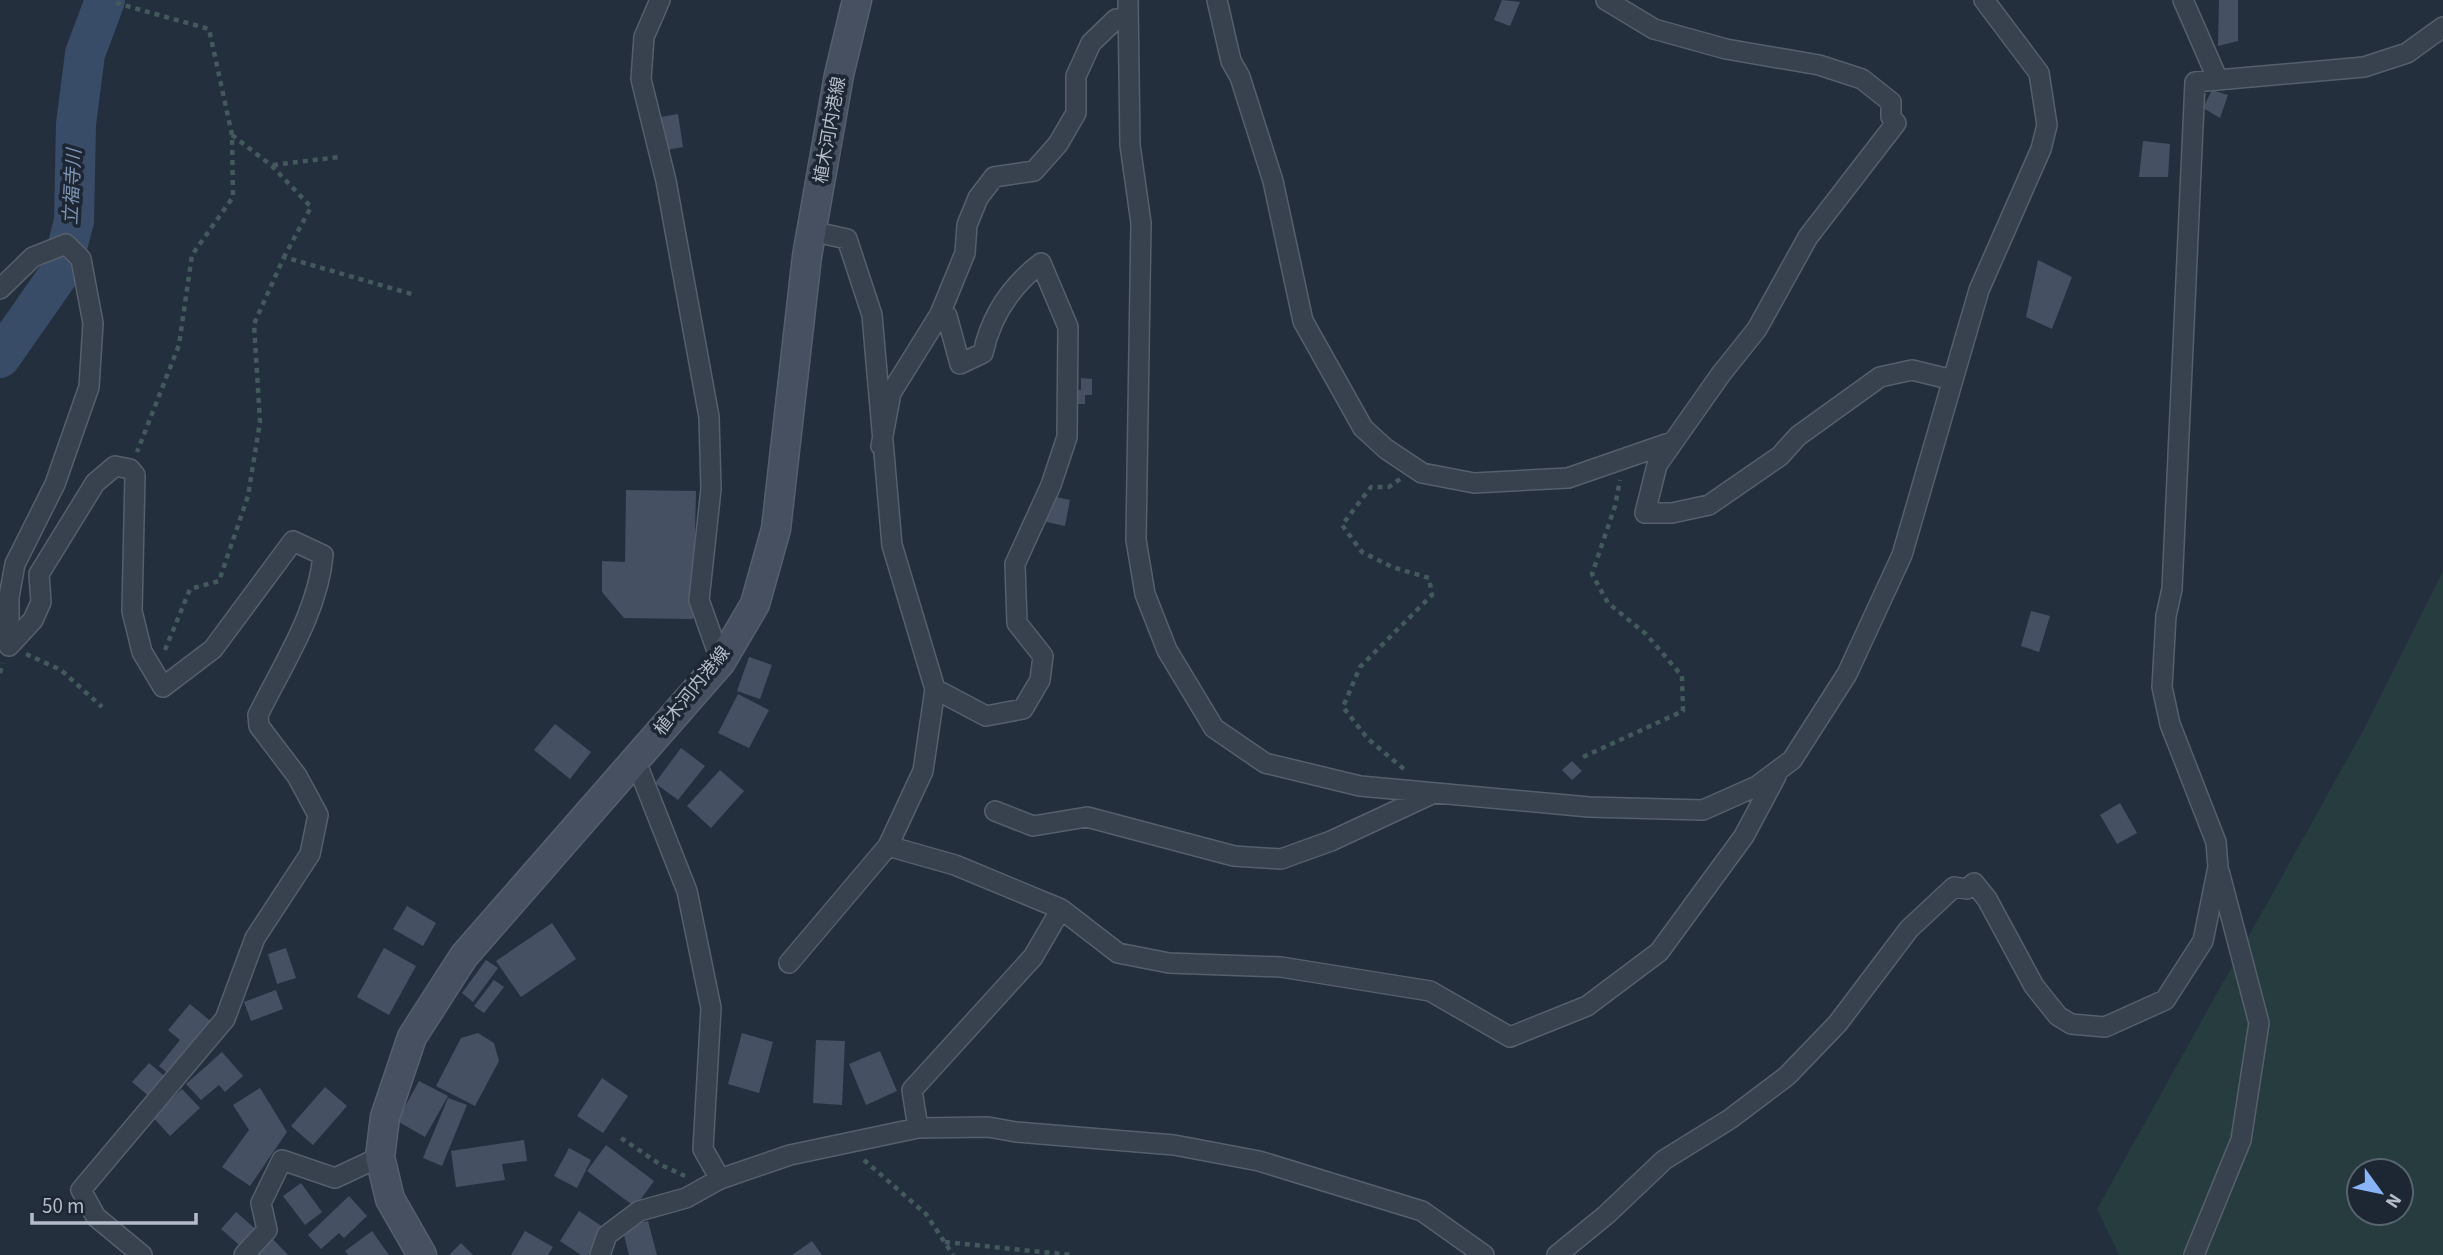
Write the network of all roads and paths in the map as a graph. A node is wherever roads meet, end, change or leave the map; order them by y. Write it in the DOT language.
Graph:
graph roads {
  1 [pos="660,0"];
  2 [pos="857,0"];
  3 [pos="1217,0"];
  4 [pos="1606,0"];
  5 [pos="1984,0"];
  6 [pos="2183,0"];
  7 [pos="116,3"];
  8 [pos="1127,10"];
  9 [pos="2443,27"];
  10 [pos="2218,80"];
  11 [pos="232,135"];
  12 [pos="339,157"];
  13 [pos="272,166"];
  14 [pos="811,231"];
  15 [pos="284,257"];
  16 [pos="0,289"];
  17 [pos="415,295"];
  18 [pos="940,314"];
  19 [pos="1952,380"];
  20 [pos="1672,442"];
  21 [pos="881,446"];
  22 [pos="1623,461"];
  23 [pos="1414,468"];
  24 [pos="131,469"];
  25 [pos="9,646"];
  26 [pos="720,662"];
  27 [pos="155,674"];
  28 [pos="935,690"];
  29 [pos="103,707"];
  30 [pos="1583,757"];
  31 [pos="635,759"];
  32 [pos="1781,768"];
  33 [pos="1434,793"];
  34 [pos="995,811"];
  35 [pos="888,846"];
  36 [pos="2218,867"];
  37 [pos="1061,909"];
  38 [pos="789,962"];
  39 [pos="918,1128"];
  40 [pos="621,1138"];
  41 [pos="844,1144"];
  42 [pos="380,1157"];
  43 [pos="719,1179"];
  44 [pos="945,1242"];
  45 [pos="134,1252"];
  46 [pos="244,1255"];
  47 [pos="422,1255"];
  48 [pos="600,1255"];
  49 [pos="953,1255"];
  50 [pos="1071,1255"];
  51 [pos="1484,1255"];
  52 [pos="1557,1255"];
  53 [pos="2194,1255"];
  1 -- 26 [label="street"];
  2 -- 14 [label="main road, 植木河内港線"];
  3 -- 23 [label="street"];
  4 -- 20 [label="street"];
  5 -- 19 [label="street"];
  6 -- 10 [label="street"];
  7 -- 11 [label="path"];
  8 -- 18 [label="street"];
  8 -- 33 [label="street"];
  9 -- 10 [label="street"];
  10 -- 36 [label="street"];
  11 -- 13 [label="path"];
  11 -- 24 [label="path"];
  12 -- 13 [label="path"];
  13 -- 15 [label="path"];
  14 -- 21 [label="street"];
  14 -- 26 [label="main road, 植木河内港線"];
  15 -- 17 [label="path"];
  15 -- 27 [label="path"];
  16 -- 25 [label="street"];
  18 -- 21 [label="street"];
  18 -- 28 [label="street"];
  19 -- 20 [label="street"];
  19 -- 32 [label="street"];
  20 -- 22 [label="street"];
  21 -- 28 [label="street"];
  22 -- 23 [label="street"];
  22 -- 30 [label="path"];
  23 -- 33 [label="path"];
  24 -- 25 [label="street"];
  24 -- 27 [label="street"];
  25 -- 29 [label="path"];
  26 -- 31 [label="main road, 植木河内港線"];
  27 -- 45 [label="street"];
  28 -- 35 [label="street"];
  31 -- 42 [label="main road, 植木河内港線"];
  31 -- 43 [label="street"];
  32 -- 33 [label="street"];
  32 -- 37 [label="street"];
  33 -- 34 [label="street"];
  35 -- 37 [label="street"];
  35 -- 38 [label="street"];
  36 -- 52 [label="street"];
  36 -- 53 [label="street"];
  37 -- 39 [label="street"];
  39 -- 41 [label="street"];
  39 -- 51 [label="street"];
  40 -- 43 [label="path"];
  41 -- 43 [label="street"];
  41 -- 44 [label="path"];
  42 -- 46 [label="street"];
  42 -- 47 [label="main road, 植木河内港線"];
  43 -- 48 [label="street"];
  44 -- 49 [label="path"];
  44 -- 50 [label="path"];
}
